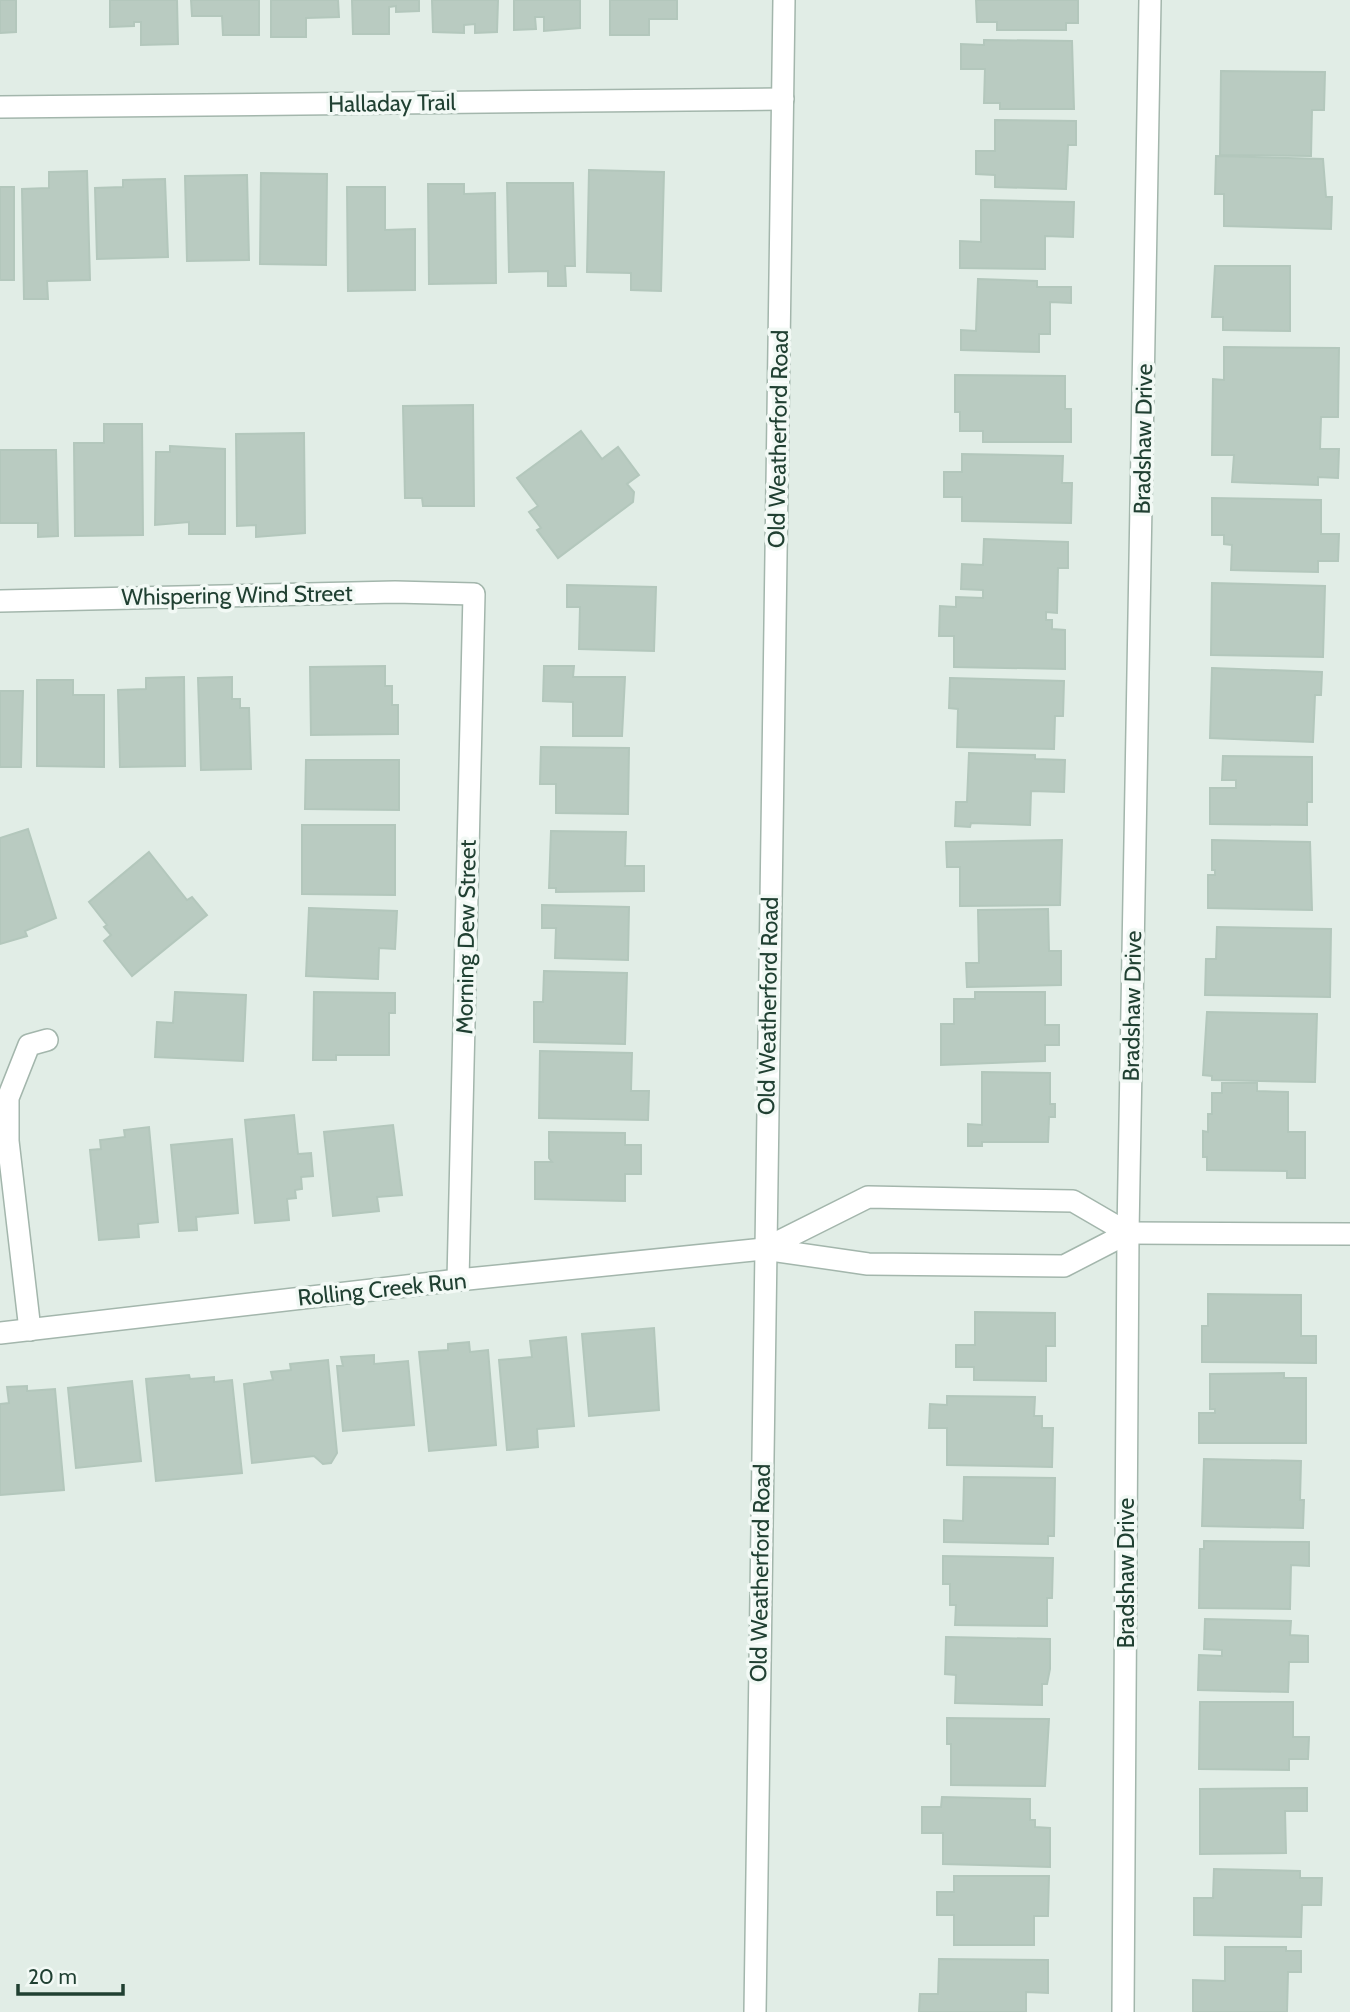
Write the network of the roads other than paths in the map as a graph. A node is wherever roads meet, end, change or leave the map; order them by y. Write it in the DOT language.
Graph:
graph roads {
  1 [pos="784,0"];
  2 [pos="1150,0"];
  3 [pos="783,99"];
  4 [pos="0,107"];
  5 [pos="474,594"];
  6 [pos="0,601"];
  7 [pos="47,1040"];
  8 [pos="1128,1233"];
  9 [pos="1350,1234"];
  10 [pos="764,1249"];
  11 [pos="458,1280"];
  12 [pos="30,1330"];
  13 [pos="0,1333"];
  14 [pos="755,2012"];
  15 [pos="1123,2012"];
  1 -- 3 [label="street, Old Weatherford Road"];
  2 -- 8 [label="street, Bradshaw Drive"];
  3 -- 4 [label="street, Halladay Trail"];
  3 -- 10 [label="street, Old Weatherford Road"];
  5 -- 6 [label="street, Whispering Wind Street"];
  5 -- 11 [label="street, Morning Dew Street"];
  7 -- 12 [label="street"];
  8 -- 9 [label="street"];
  8 -- 10 [label="street"];
  8 -- 10 [label="street"];
  8 -- 15 [label="street, Bradshaw Drive"];
  10 -- 11 [label="street, Rolling Creek Run"];
  10 -- 14 [label="street, Old Weatherford Road"];
  11 -- 12 [label="street, Rolling Creek Run"];
  12 -- 13 [label="street, Rolling Creek Run"];
}
